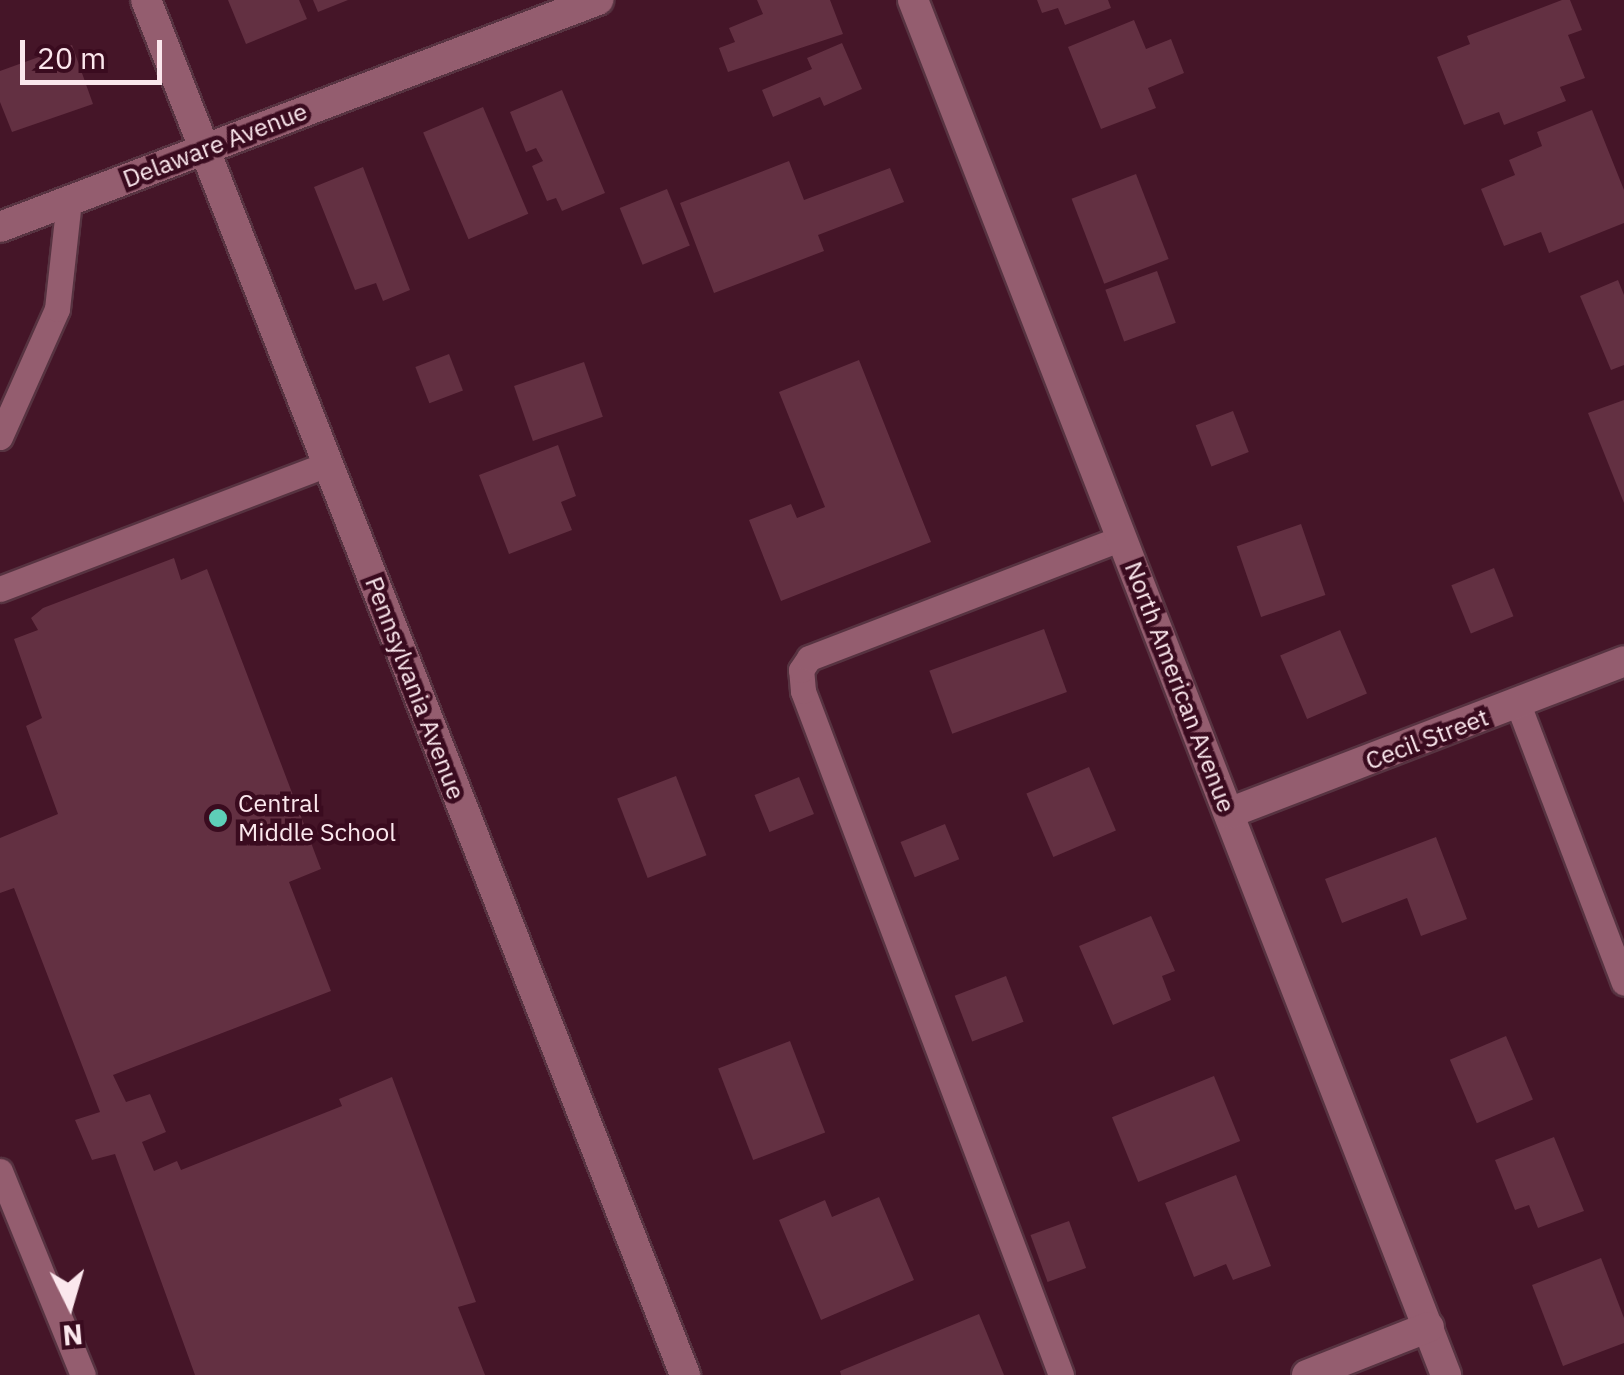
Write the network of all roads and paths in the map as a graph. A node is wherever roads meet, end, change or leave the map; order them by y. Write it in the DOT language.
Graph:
graph roads {
  1 [pos="146,0"];
  2 [pos="598,0"];
  3 [pos="913,0"];
  4 [pos="203,149"];
  5 [pos="69,200"];
  6 [pos="0,227"];
  7 [pos="0,437"];
  8 [pos="328,464"];
  9 [pos="1122,538"];
  10 [pos="0,590"];
  11 [pos="1624,661"];
  12 [pos="1518,704"];
  13 [pos="1229,814"];
  14 [pos="1624,983"];
  15 [pos="0,1171"];
  16 [pos="1429,1327"];
  17 [pos="83,1375"];
  18 [pos="685,1375"];
  19 [pos="1061,1375"];
  20 [pos="1307,1375"];
  21 [pos="1446,1375"];
  1 -- 4 [label="street, Pennsylvania Avenue"];
  2 -- 4 [label="street, Delaware Avenue"];
  3 -- 9 [label="street, North American Avenue"];
  4 -- 5 [label="street, Delaware Avenue"];
  4 -- 8 [label="street, Pennsylvania Avenue"];
  5 -- 6 [label="street, Delaware Avenue"];
  5 -- 7 [label="lane"];
  8 -- 10 [label="lane"];
  8 -- 18 [label="street, Pennsylvania Avenue"];
  9 -- 13 [label="street, North American Avenue"];
  9 -- 19 [label="lane"];
  11 -- 12 [label="street, Cecil Street"];
  12 -- 13 [label="street, Cecil Street"];
  12 -- 14 [label="lane"];
  13 -- 16 [label="street, North American Avenue"];
  15 -- 17 [label="lane"];
  16 -- 20 [label="street"];
  16 -- 21 [label="street, North American Avenue"];
}
